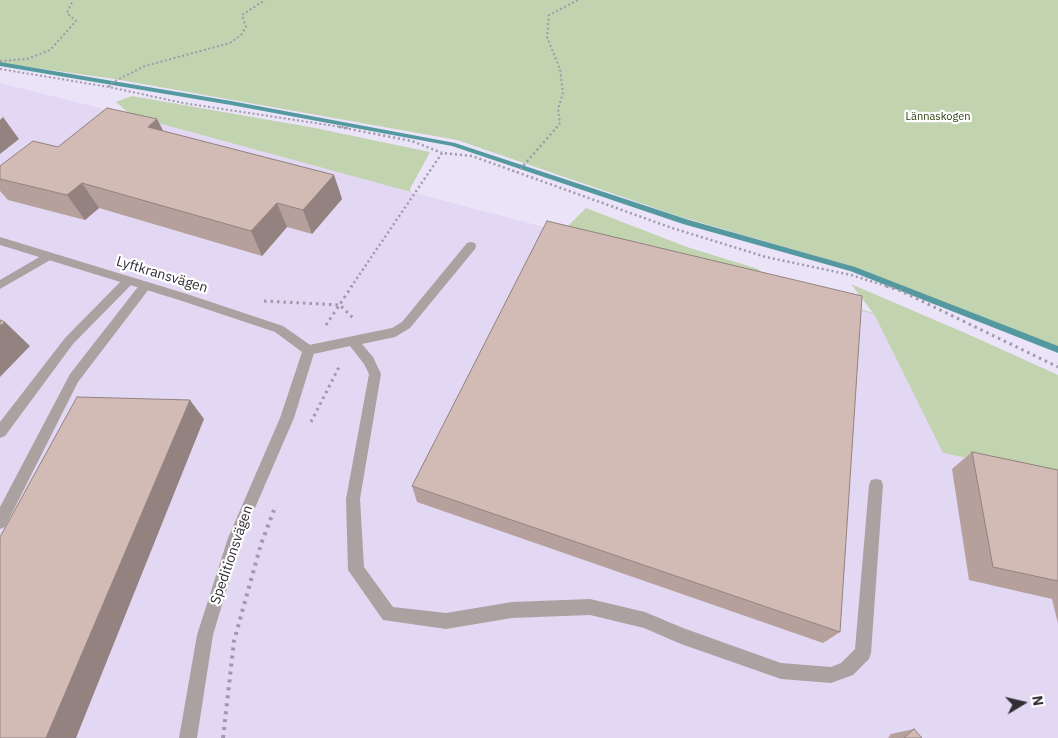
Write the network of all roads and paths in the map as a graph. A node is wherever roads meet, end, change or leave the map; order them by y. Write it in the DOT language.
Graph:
graph roads {
  1 [pos="73,0"];
  2 [pos="265,0"];
  3 [pos="578,0"];
  4 [pos="0,61"];
  5 [pos="0,69"];
  6 [pos="109,87"];
  7 [pos="442,153"];
  8 [pos="517,173"];
  9 [pos="0,241"];
  10 [pos="471,246"];
  11 [pos="48,256"];
  12 [pos="128,281"];
  13 [pos="0,284"];
  14 [pos="145,286"];
  15 [pos="263,301"];
  16 [pos="340,305"];
  17 [pos="353,341"];
  18 [pos="310,350"];
  19 [pos="1058,367"];
  20 [pos="310,425"];
  21 [pos="0,432"];
  22 [pos="876,485"];
  23 [pos="277,501"];
  24 [pos="0,522"];
  25 [pos="188,738"];
  26 [pos="222,738"];
  1 -- 4 [label="path"];
  2 -- 6 [label="path"];
  3 -- 8 [label="path"];
  5 -- 6 [label="path"];
  6 -- 7 [label="path"];
  7 -- 8 [label="path"];
  7 -- 16 [label="path"];
  8 -- 19 [label="path"];
  9 -- 11 [label="street, Lyftkransvägen"];
  10 -- 17 [label="street"];
  11 -- 12 [label="street, Lyftkransvägen"];
  11 -- 13 [label="street"];
  12 -- 14 [label="street, Lyftkransvägen"];
  12 -- 21 [label="street"];
  14 -- 18 [label="street, Lyftkransvägen"];
  14 -- 24 [label="street"];
  15 -- 16 [label="path"];
  16 -- 17 [label="path"];
  16 -- 18 [label="path"];
  17 -- 18 [label="street"];
  17 -- 20 [label="path"];
  17 -- 22 [label="street"];
  18 -- 25 [label="street, Speditionsvägen"];
  23 -- 26 [label="path"];
}
